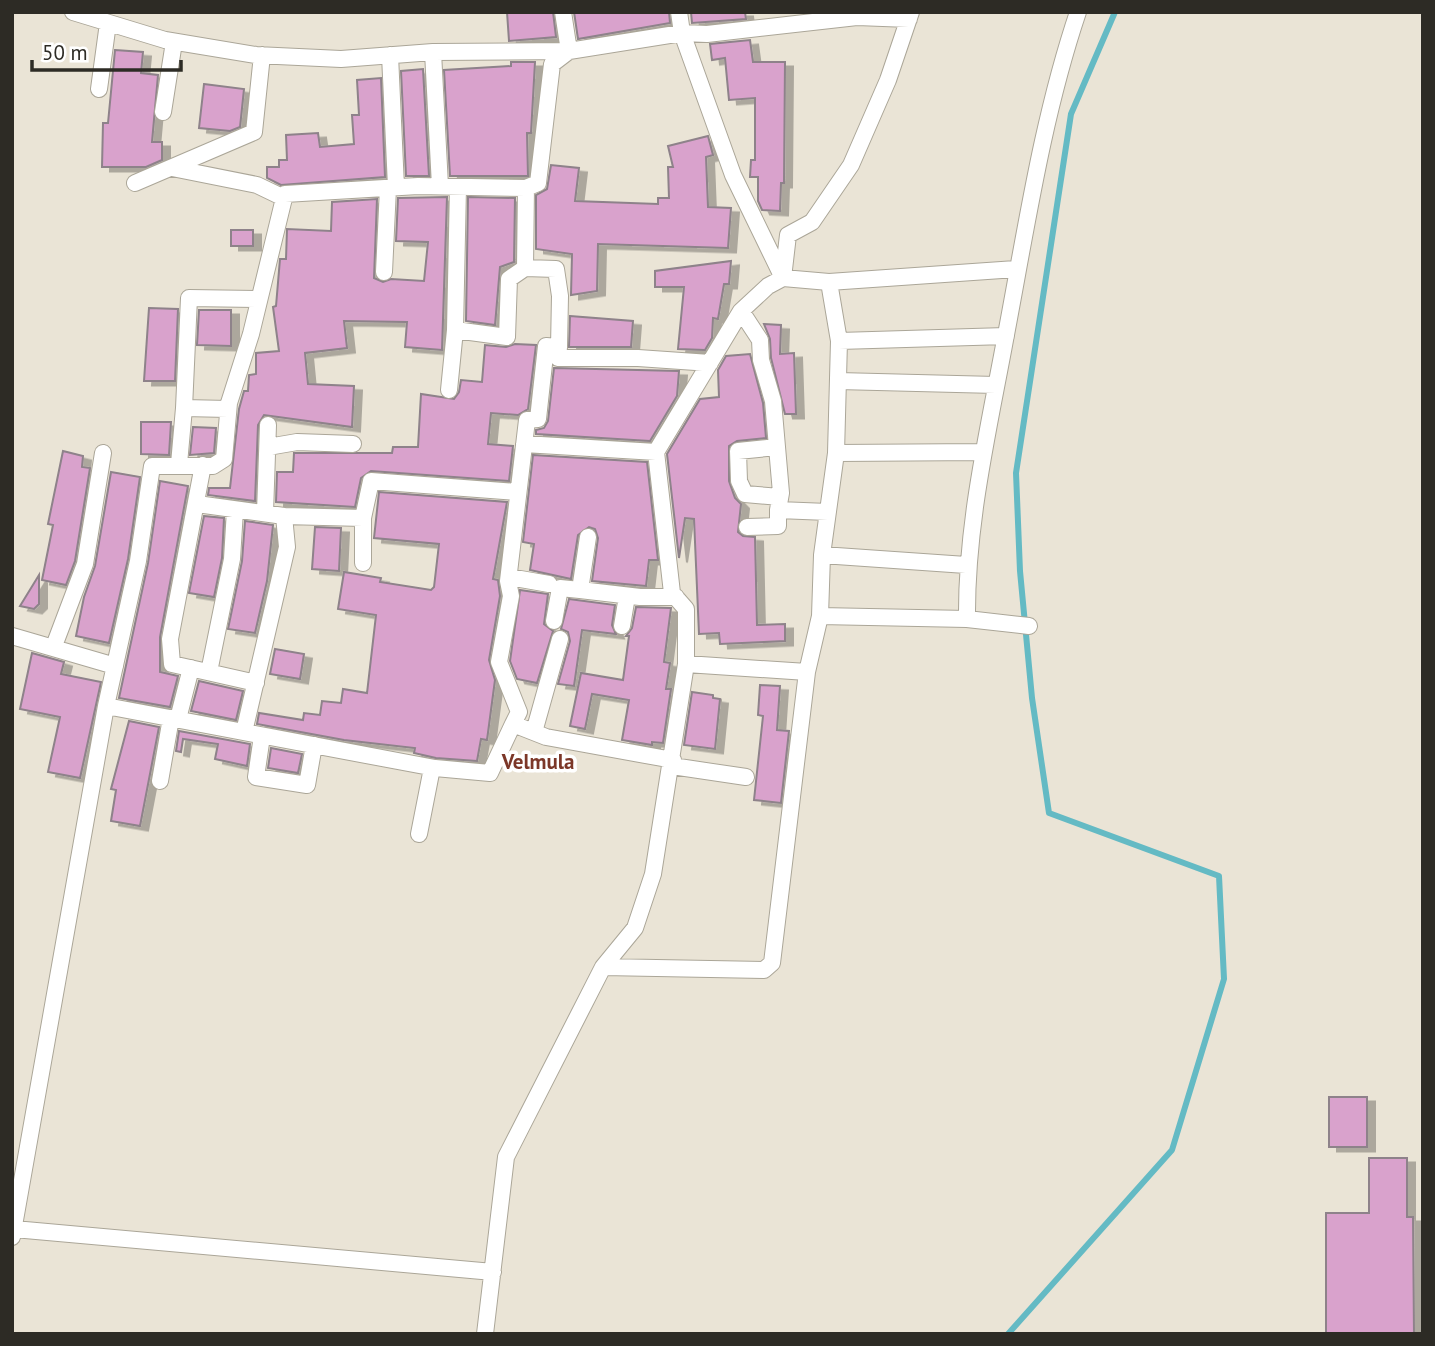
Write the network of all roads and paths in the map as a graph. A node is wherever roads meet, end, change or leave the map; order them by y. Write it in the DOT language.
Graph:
graph roads {
  1 [pos="73,12"];
  2 [pos="563,12"];
  3 [pos="678,12"];
  4 [pos="1078,12"];
  5 [pos="910,15"];
  6 [pos="126,20"];
  7 [pos="108,23"];
  8 [pos="682,33"];
  9 [pos="174,42"];
  10 [pos="569,51"];
  11 [pos="433,52"];
  12 [pos="262,55"];
  13 [pos="390,55"];
  14 [pos="99,89"];
  15 [pos="163,113"];
  16 [pos="172,168"];
  17 [pos="135,183"];
  18 [pos="440,186"];
  19 [pos="392,187"];
  20 [pos="458,187"];
  21 [pos="526,188"];
  22 [pos="284,198"];
  23 [pos="525,268"];
  24 [pos="1016,269"];
  25 [pos="384,272"];
  26 [pos="783,278"];
  27 [pos="829,282"];
  28 [pos="259,299"];
  29 [pos="741,311"];
  30 [pos="456,330"];
  31 [pos="1006,336"];
  32 [pos="839,341"];
  33 [pos="559,347"];
  34 [pos="710,363"];
  35 [pos="838,381"];
  36 [pos="996,385"];
  37 [pos="449,390"];
  38 [pos="184,408"];
  39 [pos="228,409"];
  40 [pos="268,425"];
  41 [pos="353,444"];
  42 [pos="524,444"];
  43 [pos="268,447"];
  44 [pos="777,447"];
  45 [pos="656,452"];
  46 [pos="984,452"];
  47 [pos="103,453"];
  48 [pos="836,453"];
  49 [pos="179,464"];
  50 [pos="203,465"];
  51 [pos="517,492"];
  52 [pos="197,504"];
  53 [pos="779,504"];
  54 [pos="235,510"];
  55 [pos="828,512"];
  56 [pos="265,513"];
  57 [pos="284,516"];
  58 [pos="363,519"];
  59 [pos="747,527"];
  60 [pos="588,537"];
  61 [pos="822,555"];
  62 [pos="363,563"];
  63 [pos="966,565"];
  64 [pos="509,577"];
  65 [pos="549,584"];
  66 [pos="580,590"];
  67 [pos="627,596"];
  68 [pos="676,597"];
  69 [pos="820,616"];
  70 [pos="967,619"];
  71 [pos="554,621"];
  72 [pos="622,626"];
  73 [pos="1029,626"];
  74 [pos="12,636"];
  75 [pos="559,639"];
  76 [pos="54,646"];
  77 [pos="687,664"];
  78 [pos="115,666"];
  79 [pos="191,668"];
  80 [pos="807,671"];
  81 [pos="209,672"];
  82 [pos="256,683"];
  83 [pos="106,706"];
  84 [pos="174,719"];
  85 [pos="513,724"];
  86 [pos="244,732"];
  87 [pos="534,732"];
  88 [pos="262,736"];
  89 [pos="314,745"];
  90 [pos="672,763"];
  91 [pos="432,768"];
  92 [pos="746,777"];
  93 [pos="160,781"];
  94 [pos="419,834"];
  95 [pos="603,967"];
  96 [pos="13,1233"];
  97 [pos="493,1272"];
  98 [pos="485,1334"];
  1 -- 7 [label="street"];
  2 -- 10 [label="street"];
  3 -- 8 [label="street"];
  4 -- 24 [label="street"];
  5 -- 8 [label="street"];
  5 -- 26 [label="street"];
  6 -- 7 [label="street"];
  6 -- 9 [label="street"];
  7 -- 14 [label="street"];
  8 -- 10 [label="street"];
  8 -- 26 [label="street"];
  9 -- 12 [label="street"];
  9 -- 15 [label="street"];
  10 -- 11 [label="street"];
  10 -- 21 [label="street"];
  11 -- 13 [label="street"];
  11 -- 18 [label="street"];
  12 -- 13 [label="street"];
  12 -- 16 [label="street"];
  13 -- 19 [label="street"];
  16 -- 17 [label="street"];
  16 -- 22 [label="street"];
  18 -- 19 [label="street"];
  18 -- 20 [label="street"];
  19 -- 22 [label="street"];
  19 -- 25 [label="street"];
  20 -- 21 [label="street"];
  20 -- 30 [label="street"];
  21 -- 23 [label="street"];
  22 -- 28 [label="street"];
  23 -- 30 [label="street"];
  23 -- 33 [label="street"];
  24 -- 27 [label="street"];
  24 -- 31 [label="street"];
  26 -- 27 [label="street"];
  26 -- 29 [label="street"];
  27 -- 32 [label="street"];
  28 -- 38 [label="street"];
  28 -- 39 [label="street"];
  29 -- 34 [label="street"];
  29 -- 44 [label="street"];
  30 -- 37 [label="street"];
  31 -- 32 [label="street"];
  31 -- 36 [label="street"];
  32 -- 35 [label="street"];
  33 -- 34 [label="street"];
  33 -- 42 [label="street"];
  34 -- 45 [label="street"];
  35 -- 36 [label="street"];
  35 -- 48 [label="street"];
  36 -- 46 [label="street"];
  38 -- 39 [label="street"];
  38 -- 49 [label="street"];
  39 -- 50 [label="street"];
  40 -- 43 [label="street"];
  41 -- 43 [label="street"];
  42 -- 45 [label="street"];
  42 -- 51 [label="street"];
  43 -- 56 [label="street"];
  44 -- 53 [label="street"];
  44 -- 53 [label="street"];
  45 -- 68 [label="street"];
  46 -- 48 [label="street"];
  46 -- 63 [label="street"];
  47 -- 76 [label="street"];
  48 -- 55 [label="street"];
  49 -- 50 [label="street"];
  49 -- 78 [label="street"];
  50 -- 52 [label="street"];
  51 -- 58 [label="street"];
  51 -- 64 [label="street"];
  52 -- 54 [label="street"];
  52 -- 79 [label="street"];
  53 -- 55 [label="street"];
  53 -- 59 [label="street"];
  54 -- 56 [label="street"];
  54 -- 81 [label="street"];
  55 -- 61 [label="street"];
  56 -- 57 [label="street"];
  57 -- 58 [label="street"];
  57 -- 82 [label="street"];
  58 -- 62 [label="street"];
  60 -- 66 [label="street"];
  61 -- 63 [label="street"];
  61 -- 69 [label="street"];
  63 -- 70 [label="street"];
  64 -- 65 [label="street"];
  64 -- 85 [label="street"];
  66 -- 67 [label="street"];
  66 -- 71 [label="street"];
  67 -- 68 [label="street"];
  67 -- 72 [label="street"];
  68 -- 77 [label="street"];
  69 -- 70 [label="street"];
  69 -- 80 [label="street"];
  70 -- 73 [label="street"];
  74 -- 76 [label="street"];
  75 -- 87 [label="street"];
  76 -- 78 [label="street"];
  77 -- 80 [label="street"];
  77 -- 90 [label="street"];
  78 -- 83 [label="street"];
  79 -- 81 [label="street"];
  79 -- 84 [label="street"];
  80 -- 95 [label="street"];
  81 -- 82 [label="street"];
  82 -- 86 [label="street"];
  83 -- 84 [label="street"];
  83 -- 96 [label="street"];
  84 -- 86 [label="street"];
  84 -- 93 [label="street"];
  85 -- 87 [label="street"];
  85 -- 91 [label="street"];
  86 -- 88 [label="street"];
  87 -- 90 [label="street"];
  88 -- 89 [label="street"];
  88 -- 89 [label="street"];
  89 -- 91 [label="street"];
  90 -- 92 [label="street"];
  90 -- 95 [label="street"];
  91 -- 94 [label="street"];
  95 -- 97 [label="street"];
  96 -- 97 [label="street"];
  97 -- 98 [label="street"];
}
